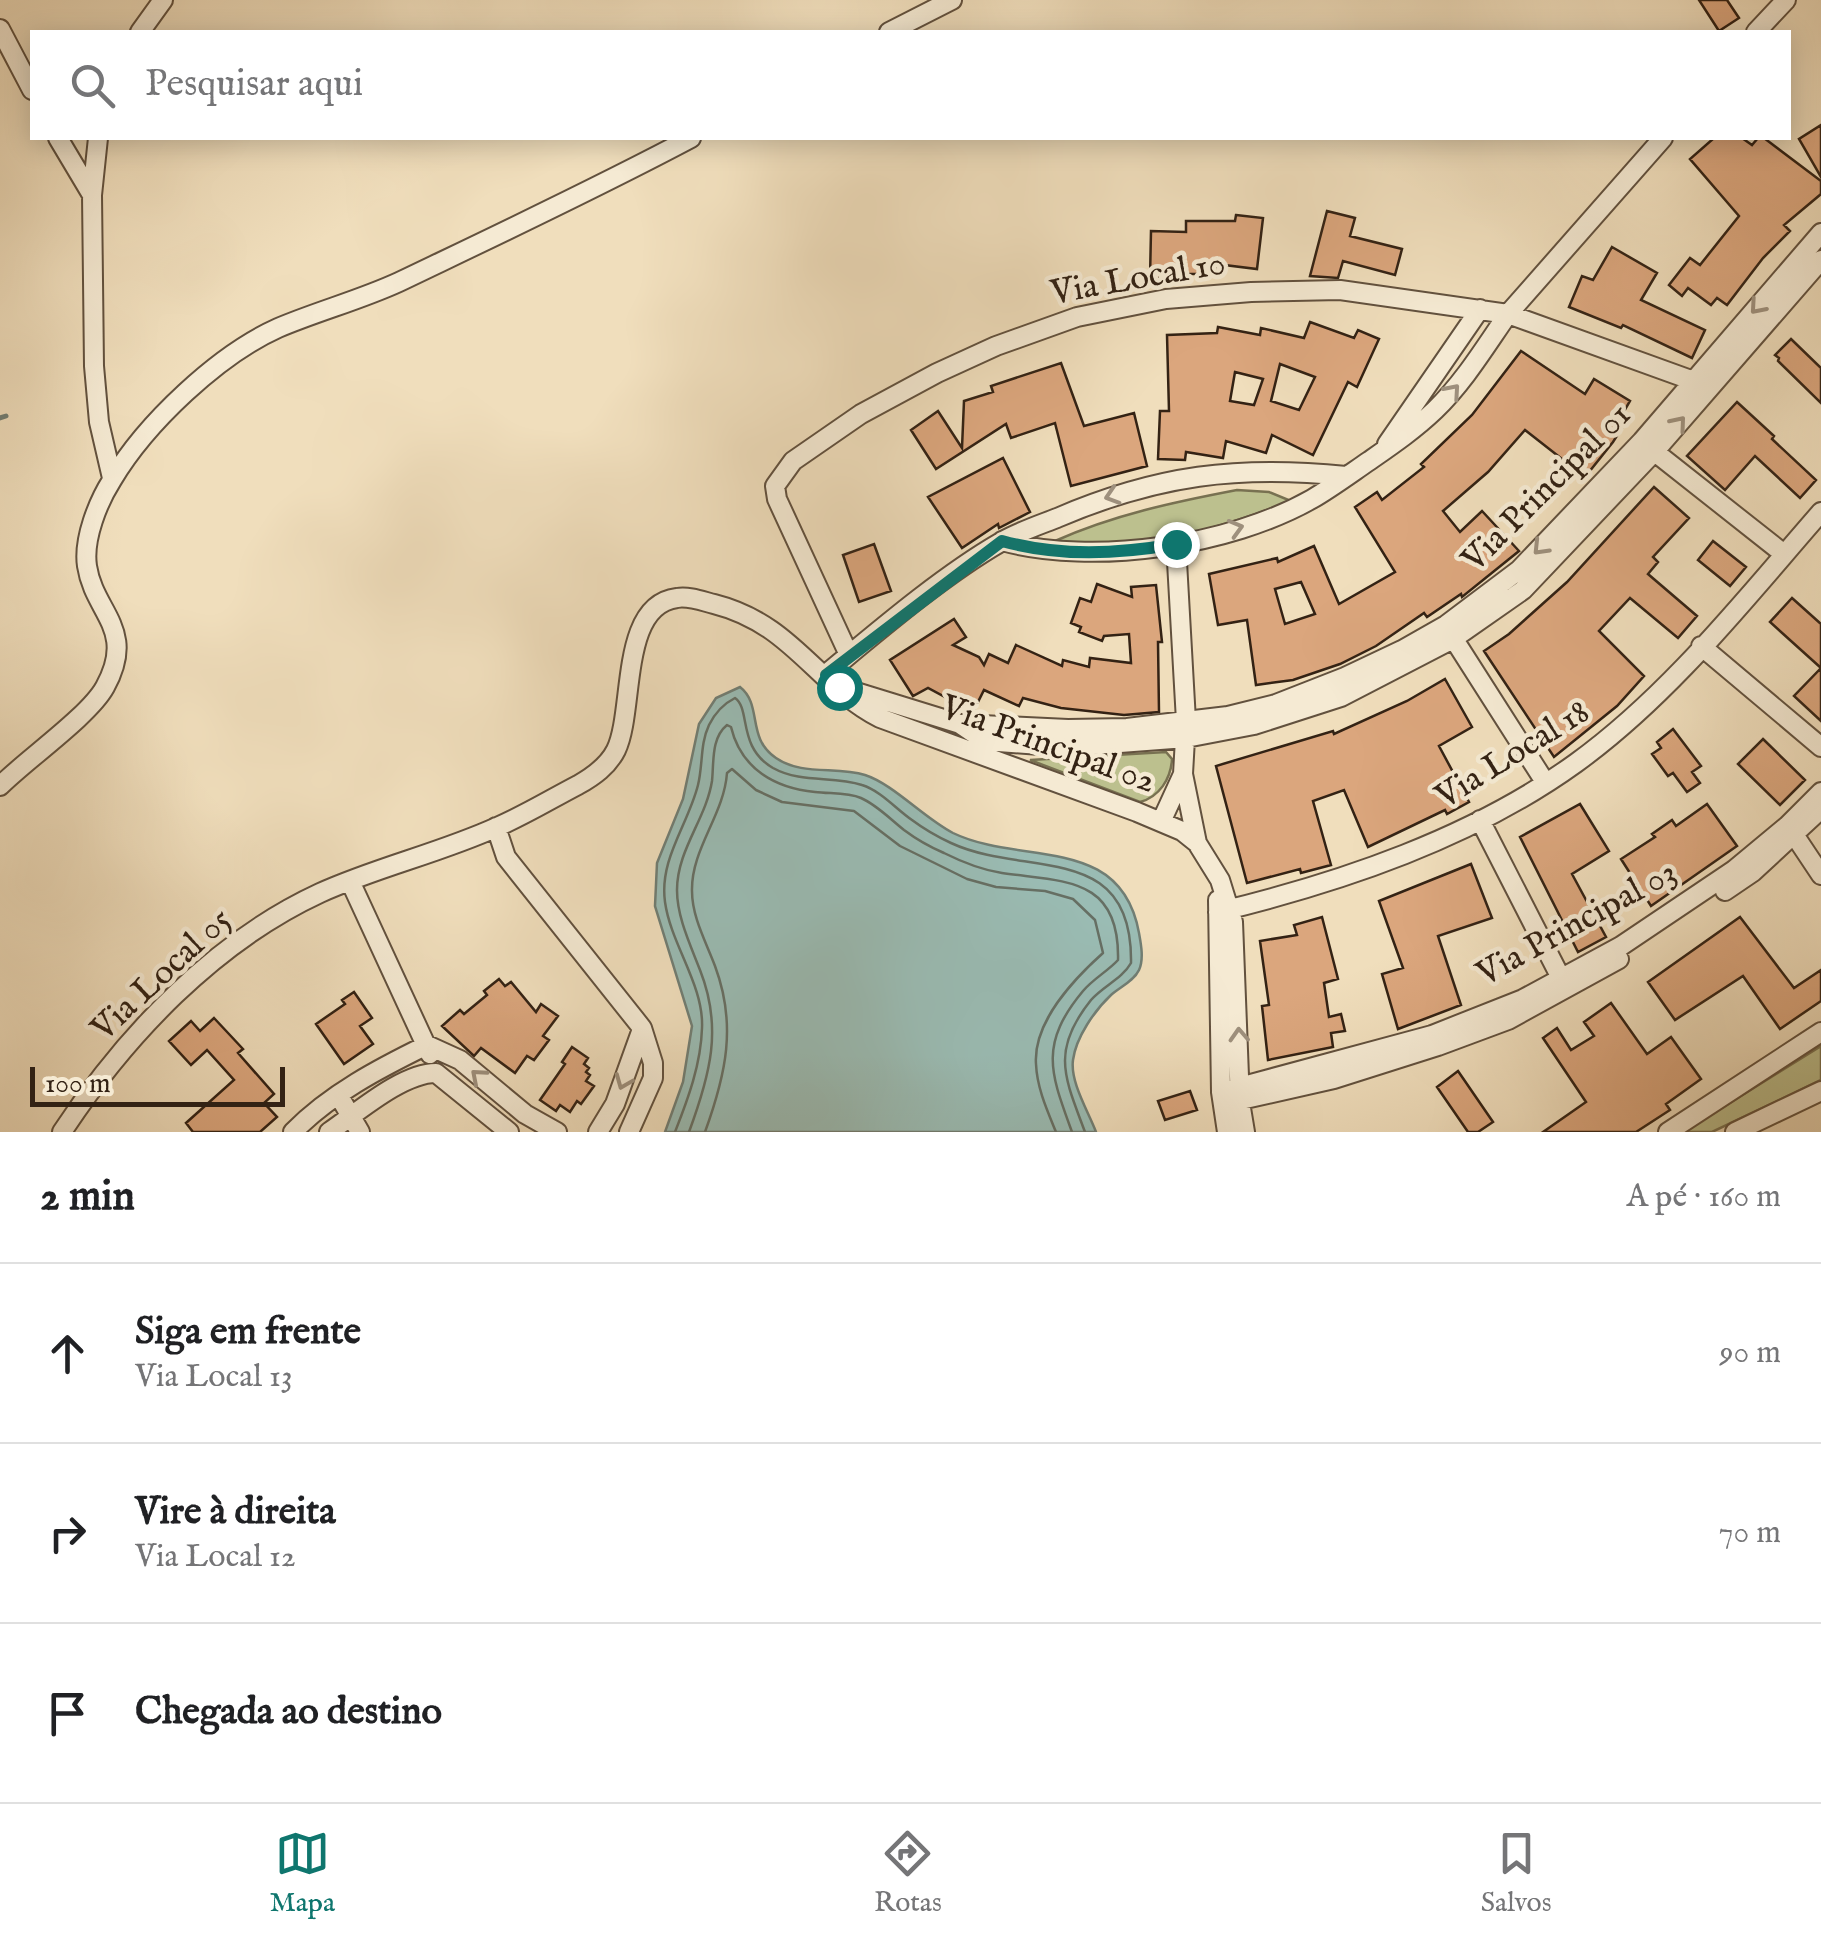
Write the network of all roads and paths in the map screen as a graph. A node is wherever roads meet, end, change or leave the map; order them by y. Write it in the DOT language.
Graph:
graph roads {
  1 [pos="164,0"];
  2 [pos="952,0"];
  3 [pos="1786,0"];
  4 [pos="0,29"];
  5 [pos="142,30"];
  6 [pos="893,30"];
  7 [pos="1758,30"];
  8 [pos="30,86"];
  9 [pos="59,140"];
  10 [pos="98,140"];
  11 [pos="687,140"];
  12 [pos="1661,140"];
  13 [pos="92,196"];
  14 [pos="1821,233"];
  15 [pos="1821,260"];
  16 [pos="1480,309"];
  17 [pos="1508,314"];
  18 [pos="1702,383"];
  19 [pos="1648,447"];
  20 [pos="1382,452"];
  21 [pos="1346,476"];
  22 [pos="112,478"];
  23 [pos="1821,512"];
  24 [pos="1002,541"];
  25 [pos="1176,544"];
  26 [pos="1784,554"];
  27 [pos="1450,632"];
  28 [pos="1701,646"];
  29 [pos="848,655"];
  30 [pos="832,681"];
  31 [pos="1186,730"];
  32 [pos="1821,748"];
  33 [pos="1183,774"];
  34 [pos="1545,782"];
  35 [pos="0,786"];
  36 [pos="1821,792"];
  37 [pos="1821,809"];
  38 [pos="1480,820"];
  39 [pos="1161,822"];
  40 [pos="496,827"];
  41 [pos="1791,831"];
  42 [pos="1197,843"];
  43 [pos="1821,874"];
  44 [pos="350,881"];
  45 [pos="1224,910"];
  46 [pos="1564,983"];
  47 [pos="642,1028"];
  48 [pos="1821,1032"];
  49 [pos="428,1045"];
  50 [pos="436,1073"];
  51 [pos="1821,1091"];
  52 [pos="339,1096"];
  53 [pos="1231,1097"];
  54 [pos="356,1124"];
  55 [pos="62,1132"];
  56 [pos="293,1132"];
  57 [pos="329,1132"];
  58 [pos="509,1132"];
  59 [pos="557,1132"];
  60 [pos="598,1132"];
  61 [pos="629,1132"];
  62 [pos="1227,1132"];
  63 [pos="1245,1132"];
  64 [pos="1668,1132"];
  65 [pos="1735,1132"];
  1 -- 5 [label="street"];
  2 -- 6 [label="street"];
  3 -- 7 [label="street"];
  4 -- 8 [label="street"];
  9 -- 13 [label="street"];
  10 -- 13 [label="street"];
  11 -- 22 [label="street"];
  12 -- 17 [label="street"];
  13 -- 22 [label="street"];
  14 -- 18 [label="street, Via Principal 01, one-way"];
  15 -- 18 [label="street, Via Principal 01"];
  16 -- 17 [label="street, Via Local 10"];
  16 -- 20 [label="street"];
  16 -- 29 [label="street, Via Local 10"];
  17 -- 18 [label="street, Via Local 10"];
  20 -- 17 [label="street, one-way"];
  18 -- 19 [label="street, Via Principal 01"];
  19 -- 26 [label="street"];
  19 -- 27 [label="street, Via Principal 01"];
  20 -- 21 [label="street"];
  21 -- 24 [label="street, one-way"];
  25 -- 21 [label="street, one-way"];
  22 -- 35 [label="street"];
  23 -- 26 [label="street, Via Local 18"];
  24 -- 25 [label="street"];
  24 -- 29 [label="street"];
  25 -- 31 [label="street"];
  26 -- 28 [label="street, Via Local 18"];
  27 -- 31 [label="street, Via Principal 01"];
  27 -- 34 [label="street"];
  28 -- 32 [label="street"];
  28 -- 34 [label="street, Via Local 18"];
  29 -- 30 [label="street"];
  30 -- 31 [label="street, Via Principal 01"];
  30 -- 39 [label="street, Via Principal 02"];
  30 -- 40 [label="street, Via Principal 01"];
  31 -- 33 [label="street"];
  33 -- 39 [label="street"];
  33 -- 42 [label="street"];
  34 -- 38 [label="street, Via Local 18"];
  36 -- 41 [label="street, Via Principal 03"];
  37 -- 41 [label="street, Via Principal 03"];
  38 -- 45 [label="street, Via Local 18"];
  38 -- 46 [label="street"];
  39 -- 42 [label="street, Via Principal 02"];
  40 -- 44 [label="street, Via Local 05"];
  40 -- 47 [label="street"];
  41 -- 43 [label="street"];
  41 -- 46 [label="street, Via Principal 03"];
  42 -- 45 [label="street, Via Principal 02"];
  44 -- 49 [label="street"];
  44 -- 55 [label="street, Via Local 05"];
  45 -- 53 [label="street, Via Principal 02"];
  46 -- 53 [label="street, Via Principal 03"];
  47 -- 60 [label="street, one-way"];
  47 -- 61 [label="street"];
  48 -- 64 [label="street"];
  49 -- 50 [label="street"];
  49 -- 52 [label="street"];
  59 -- 49 [label="street, one-way"];
  50 -- 54 [label="street"];
  50 -- 58 [label="street"];
  51 -- 65 [label="street"];
  52 -- 54 [label="street"];
  52 -- 56 [label="street"];
  53 -- 62 [label="street, Via Principal 02"];
  53 -- 63 [label="street, Via Principal 02"];
  54 -- 57 [label="street"];
}
